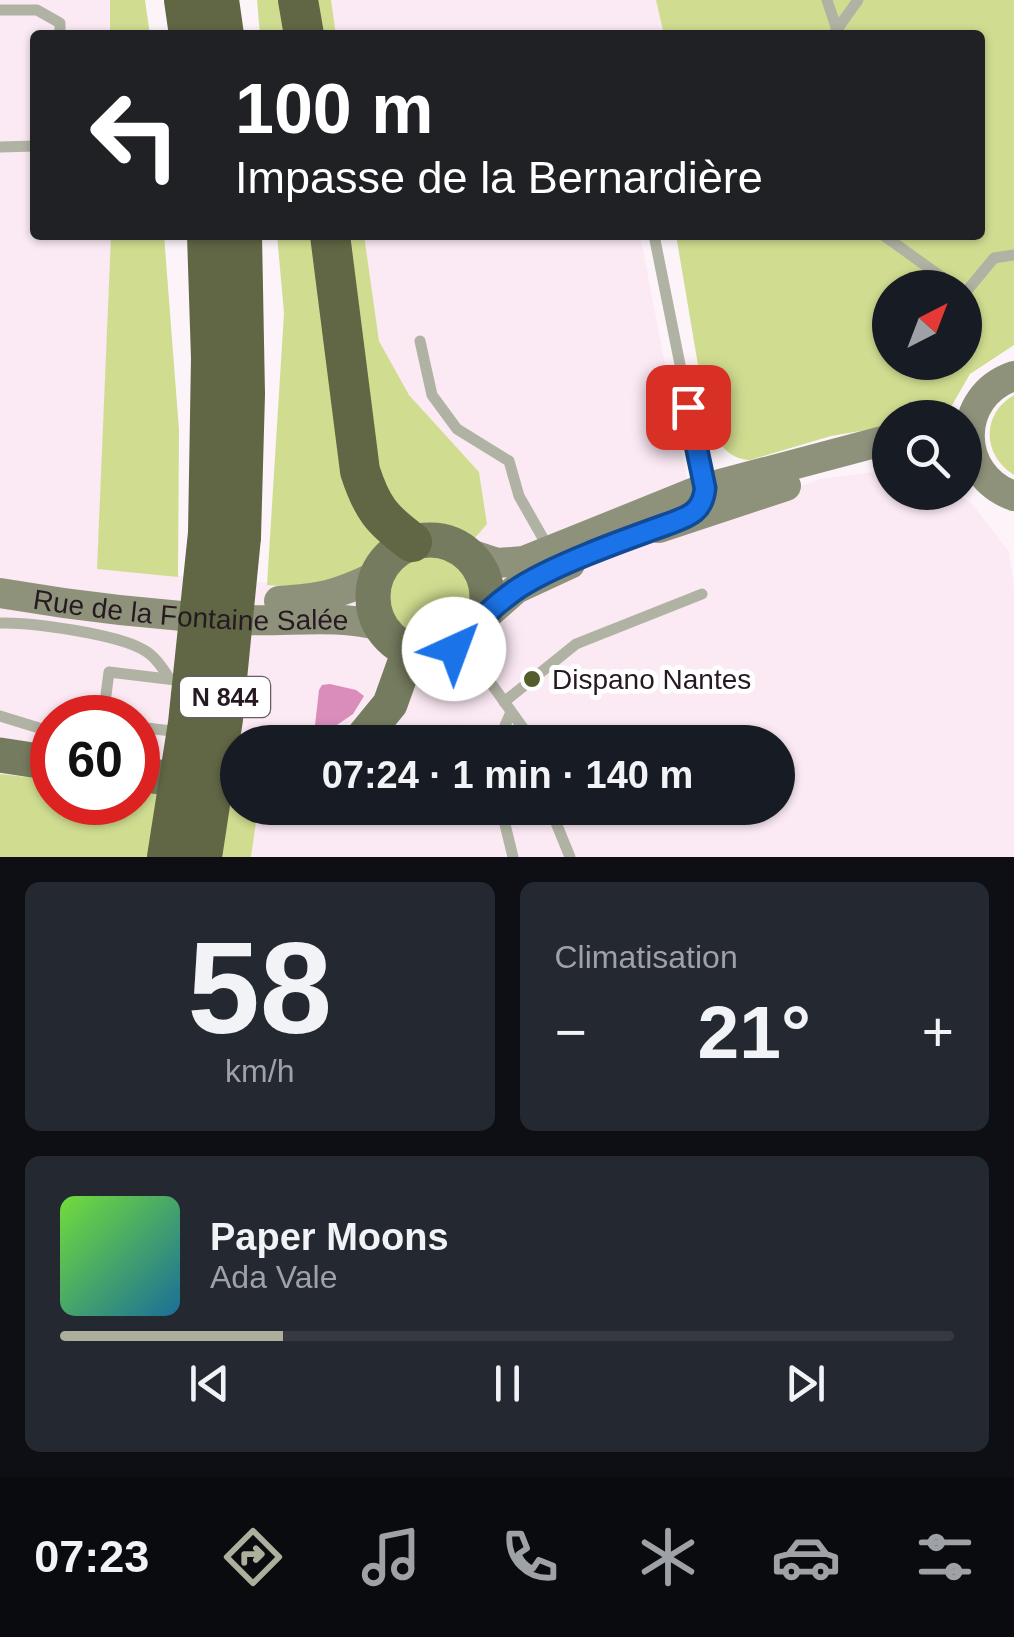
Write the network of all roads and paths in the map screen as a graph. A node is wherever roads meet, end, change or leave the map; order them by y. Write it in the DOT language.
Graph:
graph roads {
  1 [pos="184,0"];
  2 [pos="220,0"];
  3 [pos="238,0"];
  4 [pos="298,0"];
  5 [pos="827,0"];
  6 [pos="858,0"];
  7 [pos="0,10"];
  8 [pos="60,30"];
  9 [pos="188,30"];
  10 [pos="223,30"];
  11 [pos="241,30"];
  12 [pos="303,30"];
  13 [pos="834,30"];
  14 [pos="836,30"];
  15 [pos="30,146"];
  16 [pos="0,147"];
  17 [pos="207,240"];
  18 [pos="242,240"];
  19 [pos="250,240"];
  20 [pos="331,240"];
  21 [pos="655,240"];
  22 [pos="890,240"];
  23 [pos="1014,256"];
  24 [pos="932,270"];
  25 [pos="982,272"];
  26 [pos="420,341"];
  27 [pos="1014,376"];
  28 [pos="246,394"];
  29 [pos="982,400"];
  30 [pos="872,444"];
  31 [pos="872,464"];
  32 [pos="982,476"];
  33 [pos="705,488"];
  34 [pos="1014,496"];
  35 [pos="688,517"];
  36 [pos="225,535"];
  37 [pos="412,542"];
  38 [pos="550,550"];
  39 [pos="467,554"];
  40 [pos="0,574"];
  41 [pos="376,576"];
  42 [pos="0,593"];
  43 [pos="702,594"];
  44 [pos="0,623"];
  45 [pos="380,626"];
  46 [pos="473,630"];
  47 [pos="410,651"];
  48 [pos="168,678"];
  49 [pos="200,683"];
  50 [pos="216,686"];
  51 [pos="106,695"];
  52 [pos="508,707"];
  53 [pos="0,716"];
  54 [pos="30,725"];
  55 [pos="373,725"];
  56 [pos="503,725"];
  57 [pos="521,725"];
  58 [pos="160,730"];
  59 [pos="191,734"];
  60 [pos="0,755"];
  61 [pos="220,756"];
  62 [pos="30,759"];
  63 [pos="160,777"];
  64 [pos="220,786"];
  65 [pos="505,825"];
  66 [pos="557,825"];
  67 [pos="167,857"];
  68 [pos="202,857"];
  69 [pos="513,857"];
  70 [pos="570,857"];
  1 -- 9 [label="highway"];
  2 -- 10 [label="highway"];
  3 -- 11 [label="highway"];
  4 -- 12 [label="highway"];
  5 -- 13 [label="lane"];
  6 -- 14 [label="lane"];
  7 -- 8 [label="lane"];
  15 -- 16 [label="lane"];
  17 -- 36 [label="highway, N 844"];
  18 -- 28 [label="highway, N 844"];
  19 -- 28 [label="highway"];
  20 -- 37 [label="highway"];
  21 -- 33 [label="lane"];
  22 -- 24 [label="lane"];
  23 -- 25 [label="lane"];
  26 -- 38 [label="lane"];
  27 -- 29 [label="street"];
  28 -- 36 [label="highway, N 844"];
  30 -- 33 [label="street"];
  31 -- 35 [label="street"];
  32 -- 34 [label="street"];
  33 -- 35 [label="street"];
  33 -- 38 [label="street"];
  35 -- 46 [label="street"];
  36 -- 67 [label="highway, N 844, bridge"];
  36 -- 68 [label="highway, N 844, bridge"];
  37 -- 39 [label="main road"];
  37 -- 41 [label="main road"];
  38 -- 39 [label="street"];
  39 -- 46 [label="main road"];
  40 -- 41 [label="street, Rue de la Fontaine Salée"];
  41 -- 45 [label="main road"];
  42 -- 45 [label="street, Rue de la Fontaine Salée"];
  43 -- 52 [label="lane"];
  44 -- 48 [label="lane"];
  45 -- 47 [label="main road"];
  46 -- 47 [label="main road"];
  46 -- 52 [label="lane"];
  47 -- 55 [label="main road"];
  48 -- 49 [label="lane"];
  48 -- 51 [label="lane"];
  50 -- 61 [label="lane"];
  52 -- 56 [label="lane"];
  52 -- 57 [label="lane"];
  53 -- 54 [label="lane"];
  58 -- 59 [label="lane"];
  60 -- 62 [label="main road"];
  63 -- 64 [label="main road"];
  65 -- 69 [label="lane"];
  66 -- 70 [label="lane"];
}
